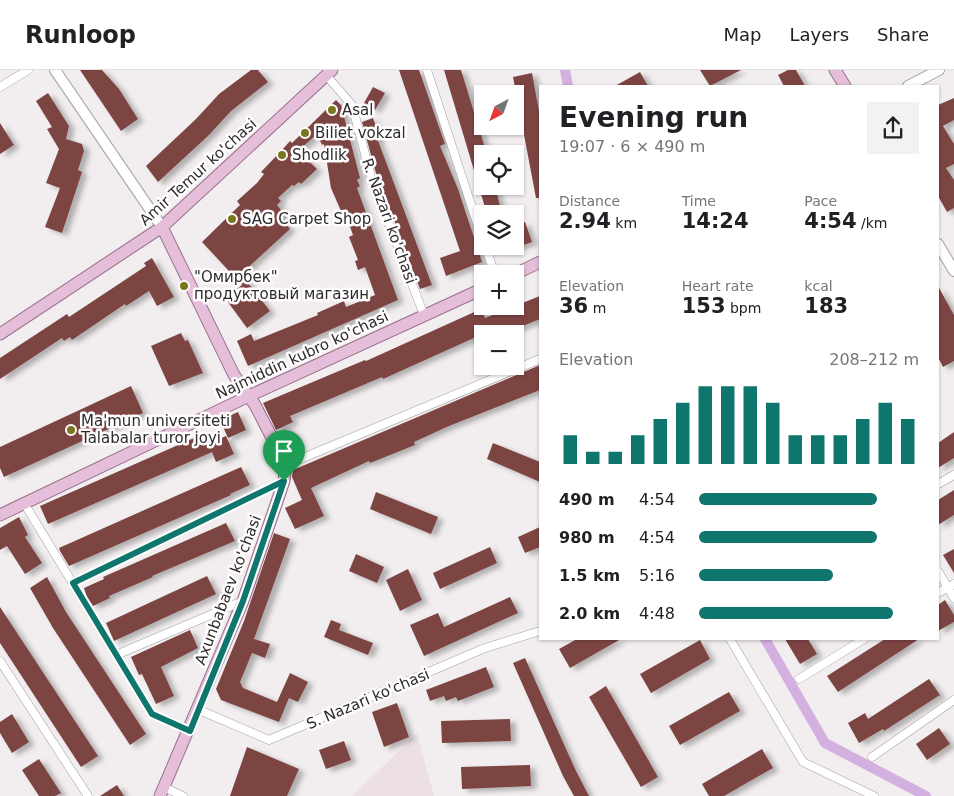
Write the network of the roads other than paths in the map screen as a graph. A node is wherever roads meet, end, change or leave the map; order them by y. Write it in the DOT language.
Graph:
graph roads {
  1 [pos="28,70"];
  2 [pos="55,70"];
  3 [pos="427,70"];
  4 [pos="834,70"];
  5 [pos="939,70"];
  6 [pos="329,73"];
  7 [pos="843,85"];
  8 [pos="910,85"];
  9 [pos="0,87"];
  10 [pos="474,214"];
  11 [pos="162,227"];
  12 [pos="939,246"];
  13 [pos="539,262"];
  14 [pos="524,270"];
  15 [pos="954,271"];
  16 [pos="474,293"];
  17 [pos="424,315"];
  18 [pos="0,334"];
  19 [pos="539,359"];
  20 [pos="249,396"];
  21 [pos="286,465"];
  22 [pos="954,475"];
  23 [pos="284,481"];
  24 [pos="939,483"];
  25 [pos="24,503"];
  26 [pos="0,515"];
  27 [pos="939,572"];
  28 [pos="73,583"];
  29 [pos="951,585"];
  30 [pos="939,592"];
  31 [pos="954,598"];
  32 [pos="243,601"];
  33 [pos="539,631"];
  34 [pos="731,640"];
  35 [pos="862,640"];
  36 [pos="116,655"];
  37 [pos="0,661"];
  38 [pos="799,679"];
  39 [pos="954,700"];
  40 [pos="197,709"];
  41 [pos="190,731"];
  42 [pos="872,757"];
  43 [pos="162,791"];
  44 [pos="88,796"];
  45 [pos="183,796"];
  46 [pos="874,796"];
  1 -- 9 [label="street"];
  2 -- 11 [label="street"];
  3 -- 10 [label="street"];
  4 -- 7 [label="main road"];
  5 -- 8 [label="street"];
  6 -- 11 [label="main road, Amir Temur ko'chasi"];
  6 -- 17 [label="street, R. Nazari ko'chasi"];
  11 -- 18 [label="main road, Amir Temur ko'chasi"];
  11 -- 20 [label="main road"];
  12 -- 15 [label="street"];
  13 -- 14 [label="main road"];
  16 -- 17 [label="main road, Najmiddin kubro ko'chasi"];
  17 -- 20 [label="main road, Najmiddin kubro ko'chasi"];
  19 -- 21 [label="street"];
  20 -- 21 [label="main road"];
  20 -- 25 [label="main road, Najmiddin kubro ko'chasi"];
  21 -- 23 [label="main road, Axunbabaev ko'chasi"];
  22 -- 24 [label="street"];
  23 -- 28 [label="street"];
  23 -- 32 [label="main road, Axunbabaev ko'chasi"];
  25 -- 26 [label="main road, Najmiddin kubro ko'chasi"];
  25 -- 28 [label="street"];
  27 -- 29 [label="street"];
  28 -- 36 [label="street"];
  29 -- 30 [label="street"];
  29 -- 31 [label="street"];
  32 -- 36 [label="street"];
  32 -- 40 [label="main road, Axunbabaev ko'chasi"];
  33 -- 40 [label="street, S. Nazari ko'chasi"];
  34 -- 46 [label="street"];
  35 -- 38 [label="street"];
  36 -- 41 [label="street"];
  37 -- 44 [label="street"];
  39 -- 42 [label="street"];
  40 -- 41 [label="main road, Axunbabaev ko'chasi"];
  41 -- 43 [label="main road, Axunbabaev ko'chasi"];
  43 -- 45 [label="street"];
}
